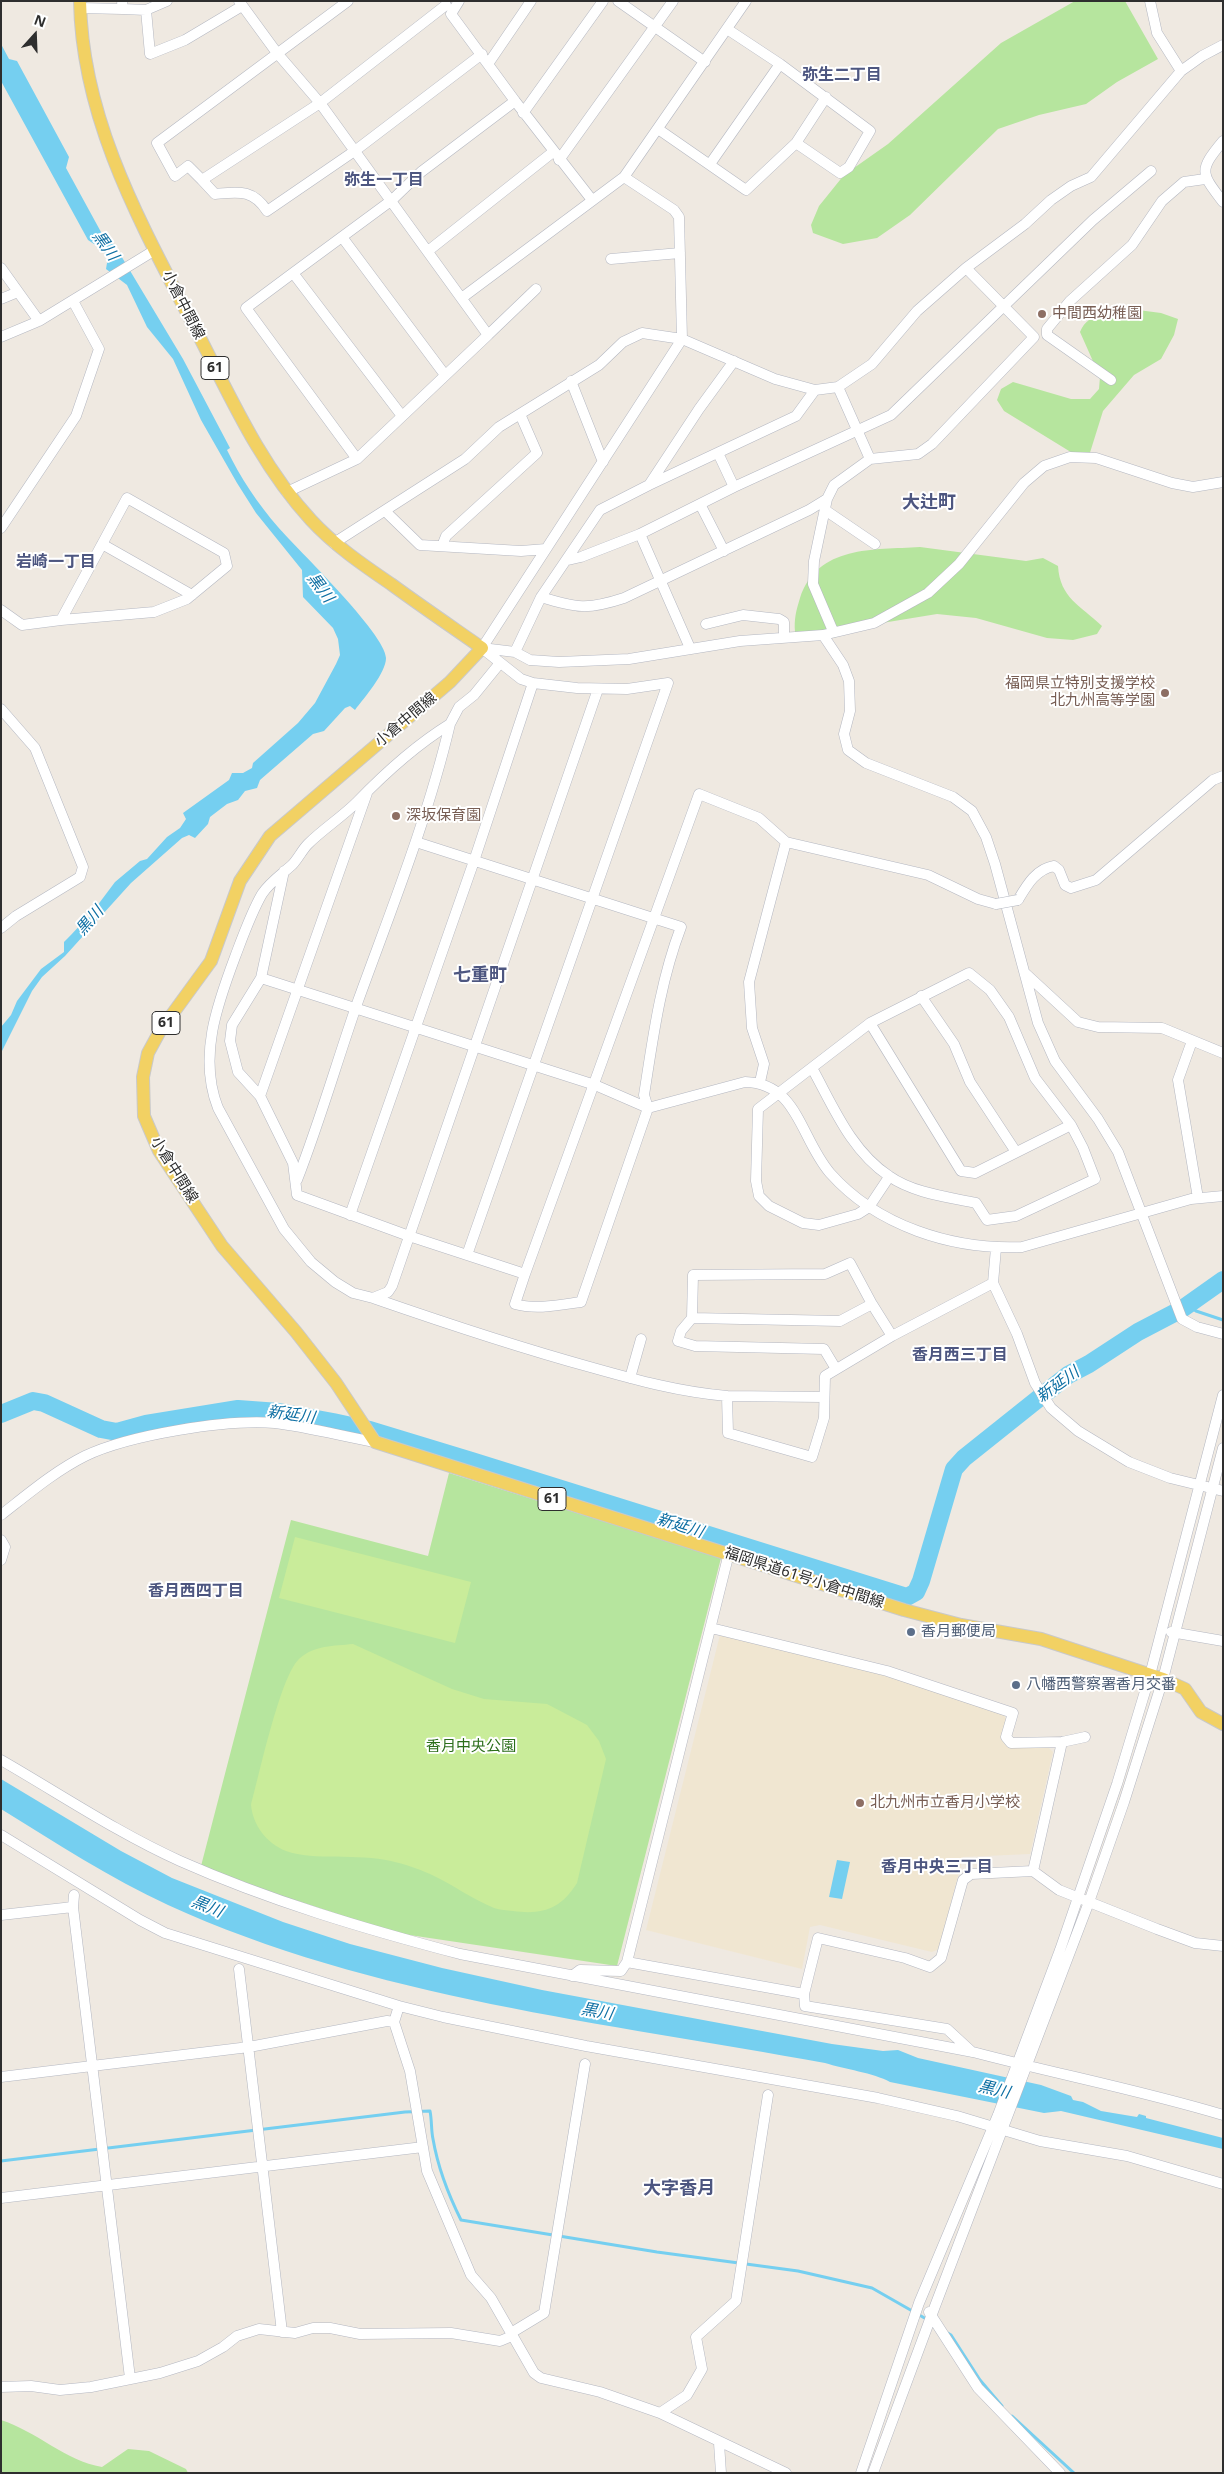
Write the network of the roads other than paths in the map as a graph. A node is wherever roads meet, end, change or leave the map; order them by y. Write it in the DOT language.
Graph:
graph roads {
  1 [pos="167,1"];
  2 [pos="348,1"];
  3 [pos="460,1"];
  4 [pos="531,1"];
  5 [pos="603,1"];
  6 [pos="618,1"];
  7 [pos="673,1"];
  8 [pos="746,1"];
  9 [pos="1150,1"];
  10 [pos="80,4"];
  11 [pos="240,4"];
  12 [pos="122,5"];
  13 [pos="447,6"];
  14 [pos="146,10"];
  15 [pos="654,27"];
  16 [pos="727,29"];
  17 [pos="1223,45"];
  18 [pos="277,53"];
  19 [pos="482,54"];
  20 [pos="705,62"];
  21 [pos="488,64"];
  22 [pos="780,64"];
  23 [pos="1181,71"];
  24 [pos="826,97"];
  25 [pos="515,101"];
  26 [pos="320,102"];
  27 [pos="524,113"];
  28 [pos="658,129"];
  29 [pos="1223,141"];
  30 [pos="796,143"];
  31 [pos="356,150"];
  32 [pos="556,156"];
  33 [pos="710,164"];
  34 [pos="1151,171"];
  35 [pos="624,176"];
  36 [pos="1205,179"];
  37 [pos="202,180"];
  38 [pos="392,200"];
  39 [pos="592,200"];
  40 [pos="1223,202"];
  41 [pos="342,237"];
  42 [pos="155,250"];
  43 [pos="428,251"];
  44 [pos="680,254"];
  45 [pos="611,259"];
  46 [pos="1,268"];
  47 [pos="966,268"];
  48 [pos="294,273"];
  49 [pos="536,289"];
  50 [pos="18,292"];
  51 [pos="463,297"];
  52 [pos="1,299"];
  53 [pos="72,301"];
  54 [pos="1003,307"];
  55 [pos="39,321"];
  56 [pos="488,334"];
  57 [pos="1,337"];
  58 [pos="682,339"];
  59 [pos="734,361"];
  60 [pos="445,375"];
  61 [pos="1111,380"];
  62 [pos="570,381"];
  63 [pos="838,387"];
  64 [pos="815,390"];
  65 [pos="520,414"];
  66 [pos="402,416"];
  67 [pos="856,431"];
  68 [pos="718,453"];
  69 [pos="357,459"];
  70 [pos="870,459"];
  71 [pos="603,462"];
  72 [pos="1223,482"];
  73 [pos="649,485"];
  74 [pos="734,487"];
  75 [pos="287,492"];
  76 [pos="700,504"];
  77 [pos="826,505"];
  78 [pos="385,511"];
  79 [pos="1,528"];
  80 [pos="640,534"];
  81 [pos="334,543"];
  82 [pos="102,544"];
  83 [pos="875,544"];
  84 [pos="442,546"];
  85 [pos="546,548"];
  86 [pos="724,551"];
  87 [pos="568,560"];
  88 [pos="662,581"];
  89 [pos="192,595"];
  90 [pos="541,597"];
  91 [pos="1,610"];
  92 [pos="61,620"];
  93 [pos="706,624"];
  94 [pos="828,633"];
  95 [pos="784,636"];
  96 [pos="482,648"];
  97 [pos="690,648"];
  98 [pos="515,652"];
  99 [pos="500,663"];
  100 [pos="533,683"];
  101 [pos="598,689"];
  102 [pos="1,709"];
  103 [pos="450,724"];
  104 [pos="1223,776"];
  105 [pos="369,787"];
  106 [pos="416,842"];
  107 [pos="786,842"];
  108 [pos="474,861"];
  109 [pos="284,871"];
  110 [pos="532,880"];
  111 [pos="591,900"];
  112 [pos="653,918"];
  113 [pos="1,928"];
  114 [pos="1026,974"];
  115 [pos="261,978"];
  116 [pos="298,990"];
  117 [pos="921,996"];
  118 [pos="356,1008"];
  119 [pos="870,1023"];
  120 [pos="416,1027"];
  121 [pos="1192,1041"];
  122 [pos="474,1046"];
  123 [pos="1223,1053"];
  124 [pos="533,1065"];
  125 [pos="812,1068"];
  126 [pos="760,1082"];
  127 [pos="595,1085"];
  128 [pos="781,1093"];
  129 [pos="260,1096"];
  130 [pos="648,1108"];
  131 [pos="1071,1126"];
  132 [pos="1016,1152"];
  133 [pos="889,1177"];
  134 [pos="296,1181"];
  135 [pos="1223,1196"];
  136 [pos="1198,1198"];
  137 [pos="869,1207"];
  138 [pos="1142,1212"];
  139 [pos="350,1215"];
  140 [pos="409,1236"];
  141 [pos="996,1248"];
  142 [pos="467,1256"];
  143 [pos="525,1274"];
  144 [pos="993,1283"];
  145 [pos="373,1298"];
  146 [pos="872,1304"];
  147 [pos="692,1318"];
  148 [pos="1223,1334"];
  149 [pos="892,1336"];
  150 [pos="641,1340"];
  151 [pos="836,1370"];
  152 [pos="630,1378"];
  153 [pos="1223,1395"];
  154 [pos="727,1396"];
  155 [pos="823,1396"];
  156 [pos="375,1442"];
  157 [pos="1223,1448"];
  158 [pos="1199,1486"];
  159 [pos="1212,1489"];
  160 [pos="1223,1491"];
  161 [pos="1,1514"];
  162 [pos="1,1540"];
  163 [pos="729,1554"];
  164 [pos="1,1560"];
  165 [pos="711,1628"];
  166 [pos="1162,1630"];
  167 [pos="1175,1634"];
  168 [pos="1223,1641"];
  169 [pos="1150,1675"];
  170 [pos="1163,1679"];
  171 [pos="1223,1724"];
  172 [pos="1085,1737"];
  173 [pos="1062,1742"];
  174 [pos="1,1760"];
  175 [pos="1,1835"];
  176 [pos="1032,1871"];
  177 [pos="74,1895"];
  178 [pos="1078,1897"];
  179 [pos="1089,1902"];
  180 [pos="73,1907"];
  181 [pos="1,1915"];
  182 [pos="1223,1946"];
  183 [pos="627,1962"];
  184 [pos="239,1969"];
  185 [pos="572,1976"];
  186 [pos="804,1994"];
  187 [pos="399,2006"];
  188 [pos="394,2022"];
  189 [pos="249,2047"];
  190 [pos="973,2052"];
  191 [pos="584,2064"];
  192 [pos="1022,2065"];
  193 [pos="92,2066"];
  194 [pos="1,2078"];
  195 [pos="768,2094"];
  196 [pos="1223,2115"];
  197 [pos="1003,2117"];
  198 [pos="992,2127"];
  199 [pos="1002,2130"];
  200 [pos="423,2147"];
  201 [pos="262,2166"];
  202 [pos="1223,2184"];
  203 [pos="107,2186"];
  204 [pos="1,2198"];
  205 [pos="919,2303"];
  206 [pos="932,2314"];
  207 [pos="282,2332"];
  208 [pos="512,2335"];
  209 [pos="130,2378"];
  210 [pos="1,2387"];
  211 [pos="660,2413"];
  212 [pos="719,2443"];
  213 [pos="721,2473"];
  214 [pos="786,2473"];
  215 [pos="861,2473"];
  216 [pos="873,2473"];
  217 [pos="1060,2473"];
  1 -- 14 [label="street"];
  2 -- 18 [label="street"];
  3 -- 13 [label="street"];
  4 -- 21 [label="street"];
  5 -- 27 [label="street"];
  6 -- 15 [label="street"];
  7 -- 15 [label="street"];
  8 -- 16 [label="street"];
  9 -- 23 [label="street"];
  10 -- 12 [label="street"];
  10 -- 42 [label="main road, 小倉中間線 / 61"];
  11 -- 14 [label="street"];
  11 -- 18 [label="street"];
  12 -- 14 [label="street"];
  13 -- 19 [label="street"];
  13 -- 26 [label="street"];
  15 -- 20 [label="street"];
  15 -- 32 [label="street"];
  16 -- 20 [label="street"];
  16 -- 22 [label="street"];
  17 -- 23 [label="street"];
  18 -- 26 [label="street"];
  18 -- 37 [label="street"];
  19 -- 21 [label="street"];
  19 -- 31 [label="street"];
  20 -- 28 [label="street"];
  21 -- 25 [label="street"];
  22 -- 24 [label="street"];
  22 -- 33 [label="street"];
  23 -- 47 [label="street"];
  24 -- 30 [label="street"];
  24 -- 30 [label="street"];
  25 -- 27 [label="street"];
  25 -- 38 [label="street"];
  26 -- 31 [label="street"];
  26 -- 37 [label="street"];
  27 -- 32 [label="street"];
  28 -- 33 [label="street"];
  28 -- 35 [label="street"];
  29 -- 36 [label="street"];
  30 -- 33 [label="street"];
  31 -- 37 [label="street"];
  31 -- 38 [label="street"];
  32 -- 39 [label="street"];
  32 -- 43 [label="street"];
  34 -- 54 [label="street"];
  35 -- 39 [label="street"];
  35 -- 44 [label="street"];
  36 -- 40 [label="street"];
  36 -- 61 [label="street"];
  38 -- 41 [label="street"];
  38 -- 43 [label="street"];
  39 -- 51 [label="street"];
  41 -- 48 [label="street"];
  41 -- 60 [label="street"];
  42 -- 53 [label="street"];
  42 -- 75 [label="main road, 小倉中間線 / 61"];
  43 -- 51 [label="street"];
  44 -- 45 [label="street"];
  44 -- 58 [label="street"];
  46 -- 50 [label="street"];
  47 -- 54 [label="street"];
  47 -- 63 [label="street"];
  48 -- 66 [label="street"];
  48 -- 69 [label="street"];
  49 -- 56 [label="street"];
  50 -- 52 [label="street"];
  50 -- 55 [label="street"];
  51 -- 56 [label="street"];
  53 -- 55 [label="street"];
  53 -- 79 [label="street"];
  54 -- 67 [label="street"];
  54 -- 70 [label="street"];
  55 -- 57 [label="street"];
  56 -- 60 [label="street"];
  58 -- 59 [label="street"];
  58 -- 62 [label="street"];
  58 -- 71 [label="street"];
  59 -- 64 [label="street"];
  59 -- 73 [label="street"];
  60 -- 66 [label="street"];
  62 -- 65 [label="street"];
  62 -- 71 [label="street"];
  63 -- 64 [label="street"];
  63 -- 67 [label="street"];
  64 -- 68 [label="street"];
  65 -- 78 [label="street"];
  65 -- 84 [label="street"];
  66 -- 69 [label="street"];
  67 -- 70 [label="street"];
  67 -- 74 [label="street"];
  68 -- 73 [label="street"];
  68 -- 74 [label="street"];
  69 -- 75 [label="street"];
  70 -- 77 [label="street"];
  71 -- 85 [label="street"];
  72 -- 94 [label="street"];
  73 -- 87 [label="street"];
  74 -- 76 [label="street"];
  75 -- 81 [label="main road, 小倉中間線 / 61"];
  76 -- 80 [label="street"];
  76 -- 86 [label="street"];
  77 -- 83 [label="street"];
  77 -- 86 [label="street"];
  77 -- 94 [label="street"];
  78 -- 81 [label="street"];
  78 -- 84 [label="street"];
  80 -- 87 [label="street"];
  80 -- 88 [label="street"];
  81 -- 96 [label="main road, 小倉中間線 / 61"];
  82 -- 89 [label="street"];
  82 -- 89 [label="street"];
  82 -- 92 [label="street"];
  84 -- 85 [label="street"];
  85 -- 96 [label="street"];
  86 -- 88 [label="street"];
  87 -- 90 [label="street"];
  88 -- 90 [label="street"];
  88 -- 97 [label="street"];
  89 -- 92 [label="street"];
  90 -- 98 [label="street"];
  91 -- 92 [label="street"];
  93 -- 95 [label="street"];
  94 -- 95 [label="street"];
  94 -- 114 [label="street"];
  95 -- 97 [label="street"];
  96 -- 98 [label="street"];
  96 -- 99 [label="street"];
  96 -- 156 [label="main road, 小倉中間線 / 61"];
  97 -- 98 [label="street"];
  99 -- 100 [label="street"];
  99 -- 103 [label="street"];
  100 -- 101 [label="street"];
  100 -- 108 [label="street"];
  101 -- 110 [label="street"];
  101 -- 111 [label="street"];
  102 -- 113 [label="street"];
  103 -- 105 [label="street"];
  103 -- 106 [label="street"];
  104 -- 107 [label="street, bridge"];
  105 -- 109 [label="street"];
  105 -- 116 [label="street"];
  106 -- 108 [label="street"];
  106 -- 118 [label="street"];
  107 -- 112 [label="street"];
  107 -- 126 [label="street"];
  108 -- 110 [label="street"];
  108 -- 120 [label="street"];
  109 -- 115 [label="street"];
  109 -- 145 [label="street"];
  110 -- 111 [label="street"];
  110 -- 122 [label="street"];
  111 -- 112 [label="street"];
  111 -- 124 [label="street"];
  112 -- 127 [label="street"];
  112 -- 130 [label="street"];
  114 -- 121 [label="street"];
  114 -- 138 [label="street"];
  115 -- 116 [label="street"];
  115 -- 129 [label="street"];
  116 -- 118 [label="street"];
  116 -- 129 [label="street"];
  117 -- 119 [label="street"];
  117 -- 131 [label="street"];
  117 -- 132 [label="street"];
  118 -- 120 [label="street"];
  118 -- 134 [label="street"];
  119 -- 125 [label="street"];
  119 -- 132 [label="street"];
  120 -- 122 [label="street"];
  120 -- 139 [label="street"];
  121 -- 123 [label="street"];
  121 -- 136 [label="street"];
  122 -- 124 [label="street"];
  122 -- 140 [label="street"];
  124 -- 127 [label="street"];
  124 -- 142 [label="street"];
  125 -- 128 [label="street"];
  125 -- 133 [label="street"];
  126 -- 128 [label="street"];
  126 -- 130 [label="street"];
  127 -- 130 [label="street"];
  127 -- 143 [label="street"];
  128 -- 137 [label="street"];
  128 -- 137 [label="street"];
  129 -- 134 [label="street"];
  130 -- 143 [label="street"];
  131 -- 132 [label="street"];
  131 -- 133 [label="street"];
  133 -- 137 [label="street"];
  134 -- 139 [label="street"];
  135 -- 136 [label="street"];
  136 -- 138 [label="street"];
  137 -- 141 [label="street"];
  138 -- 141 [label="street"];
  138 -- 148 [label="street"];
  139 -- 140 [label="street"];
  140 -- 142 [label="street"];
  140 -- 145 [label="street"];
  141 -- 144 [label="street"];
  142 -- 143 [label="street"];
  144 -- 149 [label="street"];
  144 -- 158 [label="street"];
  145 -- 152 [label="street"];
  146 -- 147 [label="street"];
  146 -- 147 [label="street"];
  146 -- 149 [label="street"];
  147 -- 151 [label="street"];
  149 -- 151 [label="street"];
  150 -- 152 [label="street"];
  151 -- 155 [label="street"];
  152 -- 154 [label="street"];
  153 -- 158 [label="street"];
  154 -- 155 [label="street"];
  154 -- 155 [label="street"];
  156 -- 161 [label="street"];
  156 -- 163 [label="main road, 福岡県道61号小倉中間線 / 61"];
  157 -- 159 [label="street"];
  158 -- 159 [label="street"];
  158 -- 166 [label="street"];
  159 -- 160 [label="street"];
  159 -- 167 [label="street"];
  162 -- 164 [label="street"];
  163 -- 165 [label="street"];
  163 -- 169 [label="main road, 福岡県道61号小倉中間線 / 61"];
  165 -- 173 [label="street"];
  165 -- 183 [label="street"];
  166 -- 167 [label="street"];
  166 -- 169 [label="street"];
  167 -- 168 [label="street"];
  167 -- 170 [label="street"];
  169 -- 170 [label="main road, 61"];
  169 -- 178 [label="street"];
  170 -- 171 [label="main road, 61"];
  170 -- 179 [label="street"];
  172 -- 173 [label="street"];
  173 -- 176 [label="street"];
  174 -- 185 [label="street"];
  175 -- 187 [label="street"];
  176 -- 178 [label="street"];
  176 -- 186 [label="street"];
  177 -- 180 [label="street"];
  178 -- 179 [label="street"];
  178 -- 192 [label="street"];
  179 -- 182 [label="street"];
  179 -- 192 [label="street"];
  180 -- 181 [label="street"];
  180 -- 193 [label="street"];
  183 -- 185 [label="street"];
  183 -- 186 [label="street"];
  184 -- 189 [label="street"];
  185 -- 190 [label="street"];
  186 -- 190 [label="street"];
  187 -- 188 [label="street"];
  187 -- 198 [label="street"];
  188 -- 189 [label="street"];
  188 -- 200 [label="street"];
  189 -- 193 [label="street"];
  189 -- 201 [label="street"];
  190 -- 192 [label="street"];
  191 -- 208 [label="street"];
  192 -- 196 [label="street"];
  192 -- 197 [label="street"];
  193 -- 194 [label="street"];
  193 -- 203 [label="street"];
  195 -- 211 [label="street"];
  197 -- 198 [label="street"];
  197 -- 199 [label="street"];
  198 -- 199 [label="street"];
  198 -- 205 [label="street"];
  199 -- 202 [label="street"];
  199 -- 206 [label="street"];
  200 -- 201 [label="street"];
  200 -- 208 [label="street"];
  201 -- 203 [label="street"];
  201 -- 207 [label="street"];
  203 -- 204 [label="street"];
  203 -- 209 [label="street"];
  205 -- 206 [label="street"];
  205 -- 215 [label="street"];
  206 -- 216 [label="street"];
  206 -- 217 [label="street"];
  207 -- 208 [label="street"];
  207 -- 209 [label="street"];
  208 -- 211 [label="street"];
  209 -- 210 [label="street"];
  211 -- 212 [label="street"];
  212 -- 213 [label="street"];
  212 -- 214 [label="street"];
}
